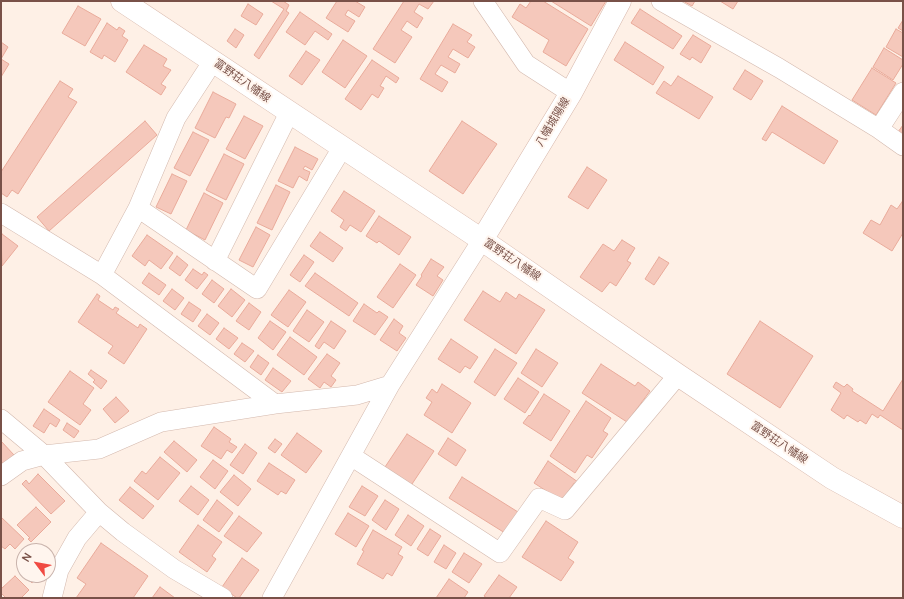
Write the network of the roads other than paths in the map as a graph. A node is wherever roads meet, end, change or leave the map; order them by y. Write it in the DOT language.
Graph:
graph roads {
  1 [pos="122,1"];
  2 [pos="484,1"];
  3 [pos="620,1"];
  4 [pos="661,1"];
  5 [pos="213,60"];
  6 [pos="903,92"];
  7 [pos="570,93"];
  8 [pos="289,113"];
  9 [pos="879,129"];
  10 [pos="903,146"];
  11 [pos="342,148"];
  12 [pos="138,208"];
  13 [pos="1,213"];
  14 [pos="482,240"];
  15 [pos="215,261"];
  16 [pos="102,275"];
  17 [pos="678,374"];
  18 [pos="390,385"];
  19 [pos="275,404"];
  20 [pos="1,419"];
  21 [pos="44,455"];
  22 [pos="351,456"];
  23 [pos="1,476"];
  24 [pos="99,512"];
  25 [pos="903,517"];
  26 [pos="52,598"];
  27 [pos="223,598"];
  28 [pos="272,598"];
  1 -- 5 [label="main road, 富野荘八幡線"];
  2 -- 7 [label="street"];
  3 -- 7 [label="main road, 八幡城陽線"];
  4 -- 9 [label="street"];
  5 -- 8 [label="main road, 富野荘八幡線"];
  5 -- 12 [label="street"];
  6 -- 9 [label="street"];
  7 -- 14 [label="main road, 八幡城陽線"];
  8 -- 11 [label="main road, 富野荘八幡線"];
  8 -- 15 [label="street"];
  9 -- 10 [label="street"];
  11 -- 14 [label="main road, 富野荘八幡線"];
  11 -- 15 [label="street"];
  12 -- 15 [label="street"];
  12 -- 16 [label="street"];
  13 -- 16 [label="street"];
  14 -- 17 [label="main road, 富野荘八幡線"];
  14 -- 18 [label="street"];
  16 -- 19 [label="street"];
  17 -- 22 [label="street"];
  17 -- 25 [label="main road, 富野荘八幡線"];
  18 -- 19 [label="street"];
  18 -- 22 [label="street"];
  19 -- 21 [label="street"];
  20 -- 21 [label="street"];
  21 -- 23 [label="street"];
  21 -- 24 [label="street"];
  22 -- 28 [label="street"];
  24 -- 26 [label="street"];
  24 -- 27 [label="street"];
}
